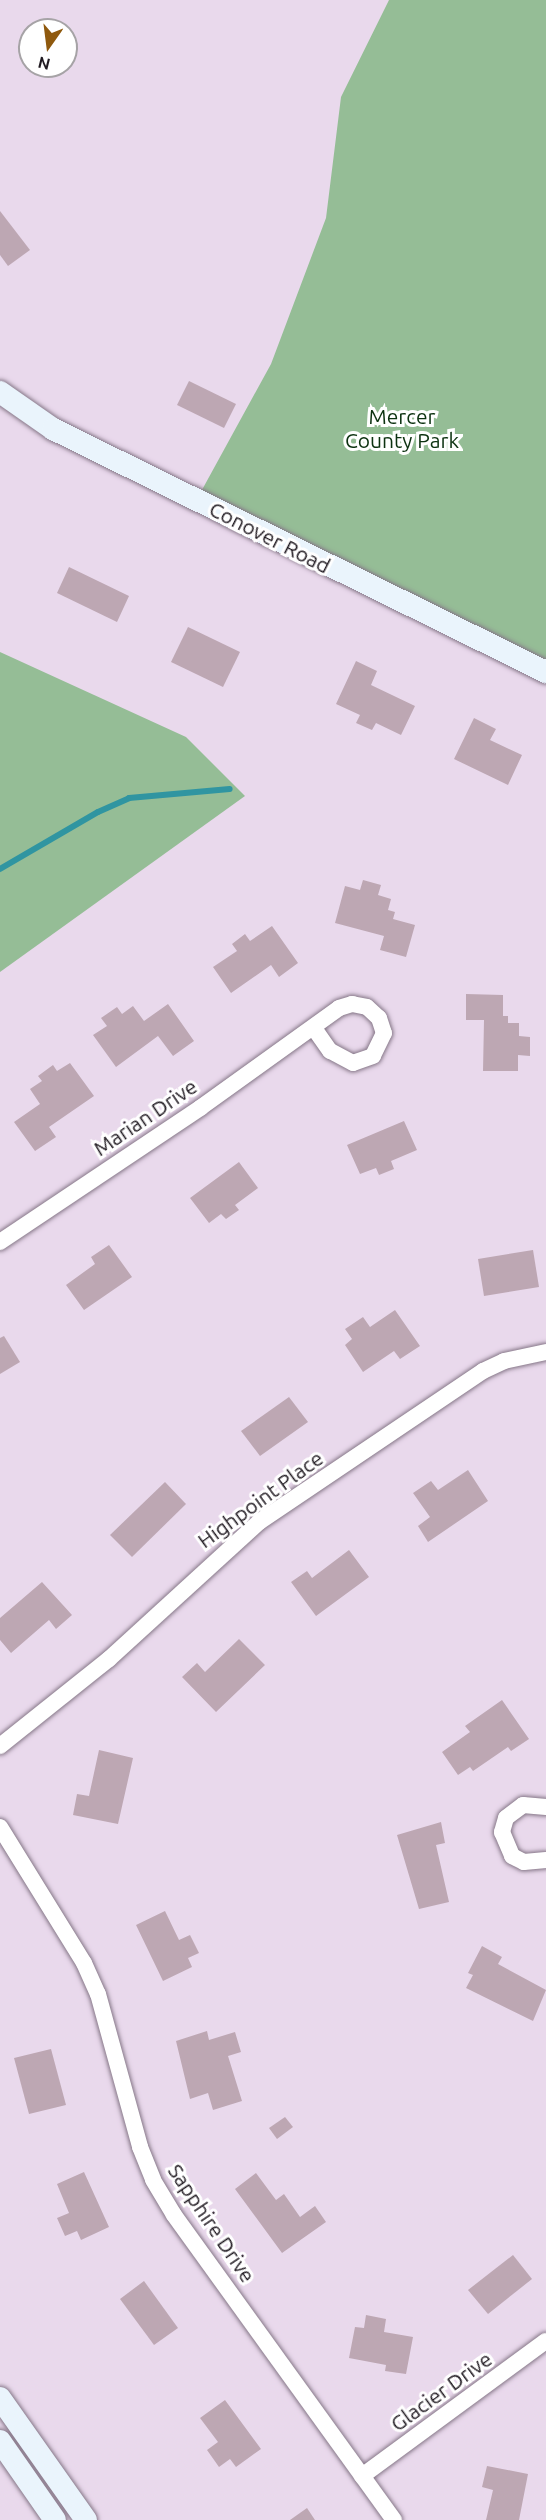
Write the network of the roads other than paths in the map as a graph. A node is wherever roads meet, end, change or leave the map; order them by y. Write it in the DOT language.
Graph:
graph roads {
  1 [pos="0,392"];
  2 [pos="546,672"];
  3 [pos="314,1028"];
  4 [pos="0,1242"];
  5 [pos="546,1352"];
  6 [pos="0,1746"];
  7 [pos="546,1807"];
  8 [pos="0,1827"];
  9 [pos="546,1860"];
  10 [pos="546,2341"];
  11 [pos="0,2398"];
  12 [pos="0,2441"];
  13 [pos="362,2476"];
  14 [pos="55,2520"];
  15 [pos="87,2520"];
  16 [pos="394,2520"];
  1 -- 2 [label="street, Conover Road"];
  3 -- 4 [label="street, Marian Drive"];
  5 -- 6 [label="street, Highpoint Place"];
  7 -- 9 [label="street"];
  8 -- 13 [label="street, Sapphire Drive"];
  10 -- 13 [label="street, Glacier Drive"];
  11 -- 15 [label="street"];
  12 -- 14 [label="street"];
  13 -- 16 [label="street, Sapphire Drive"];
}
